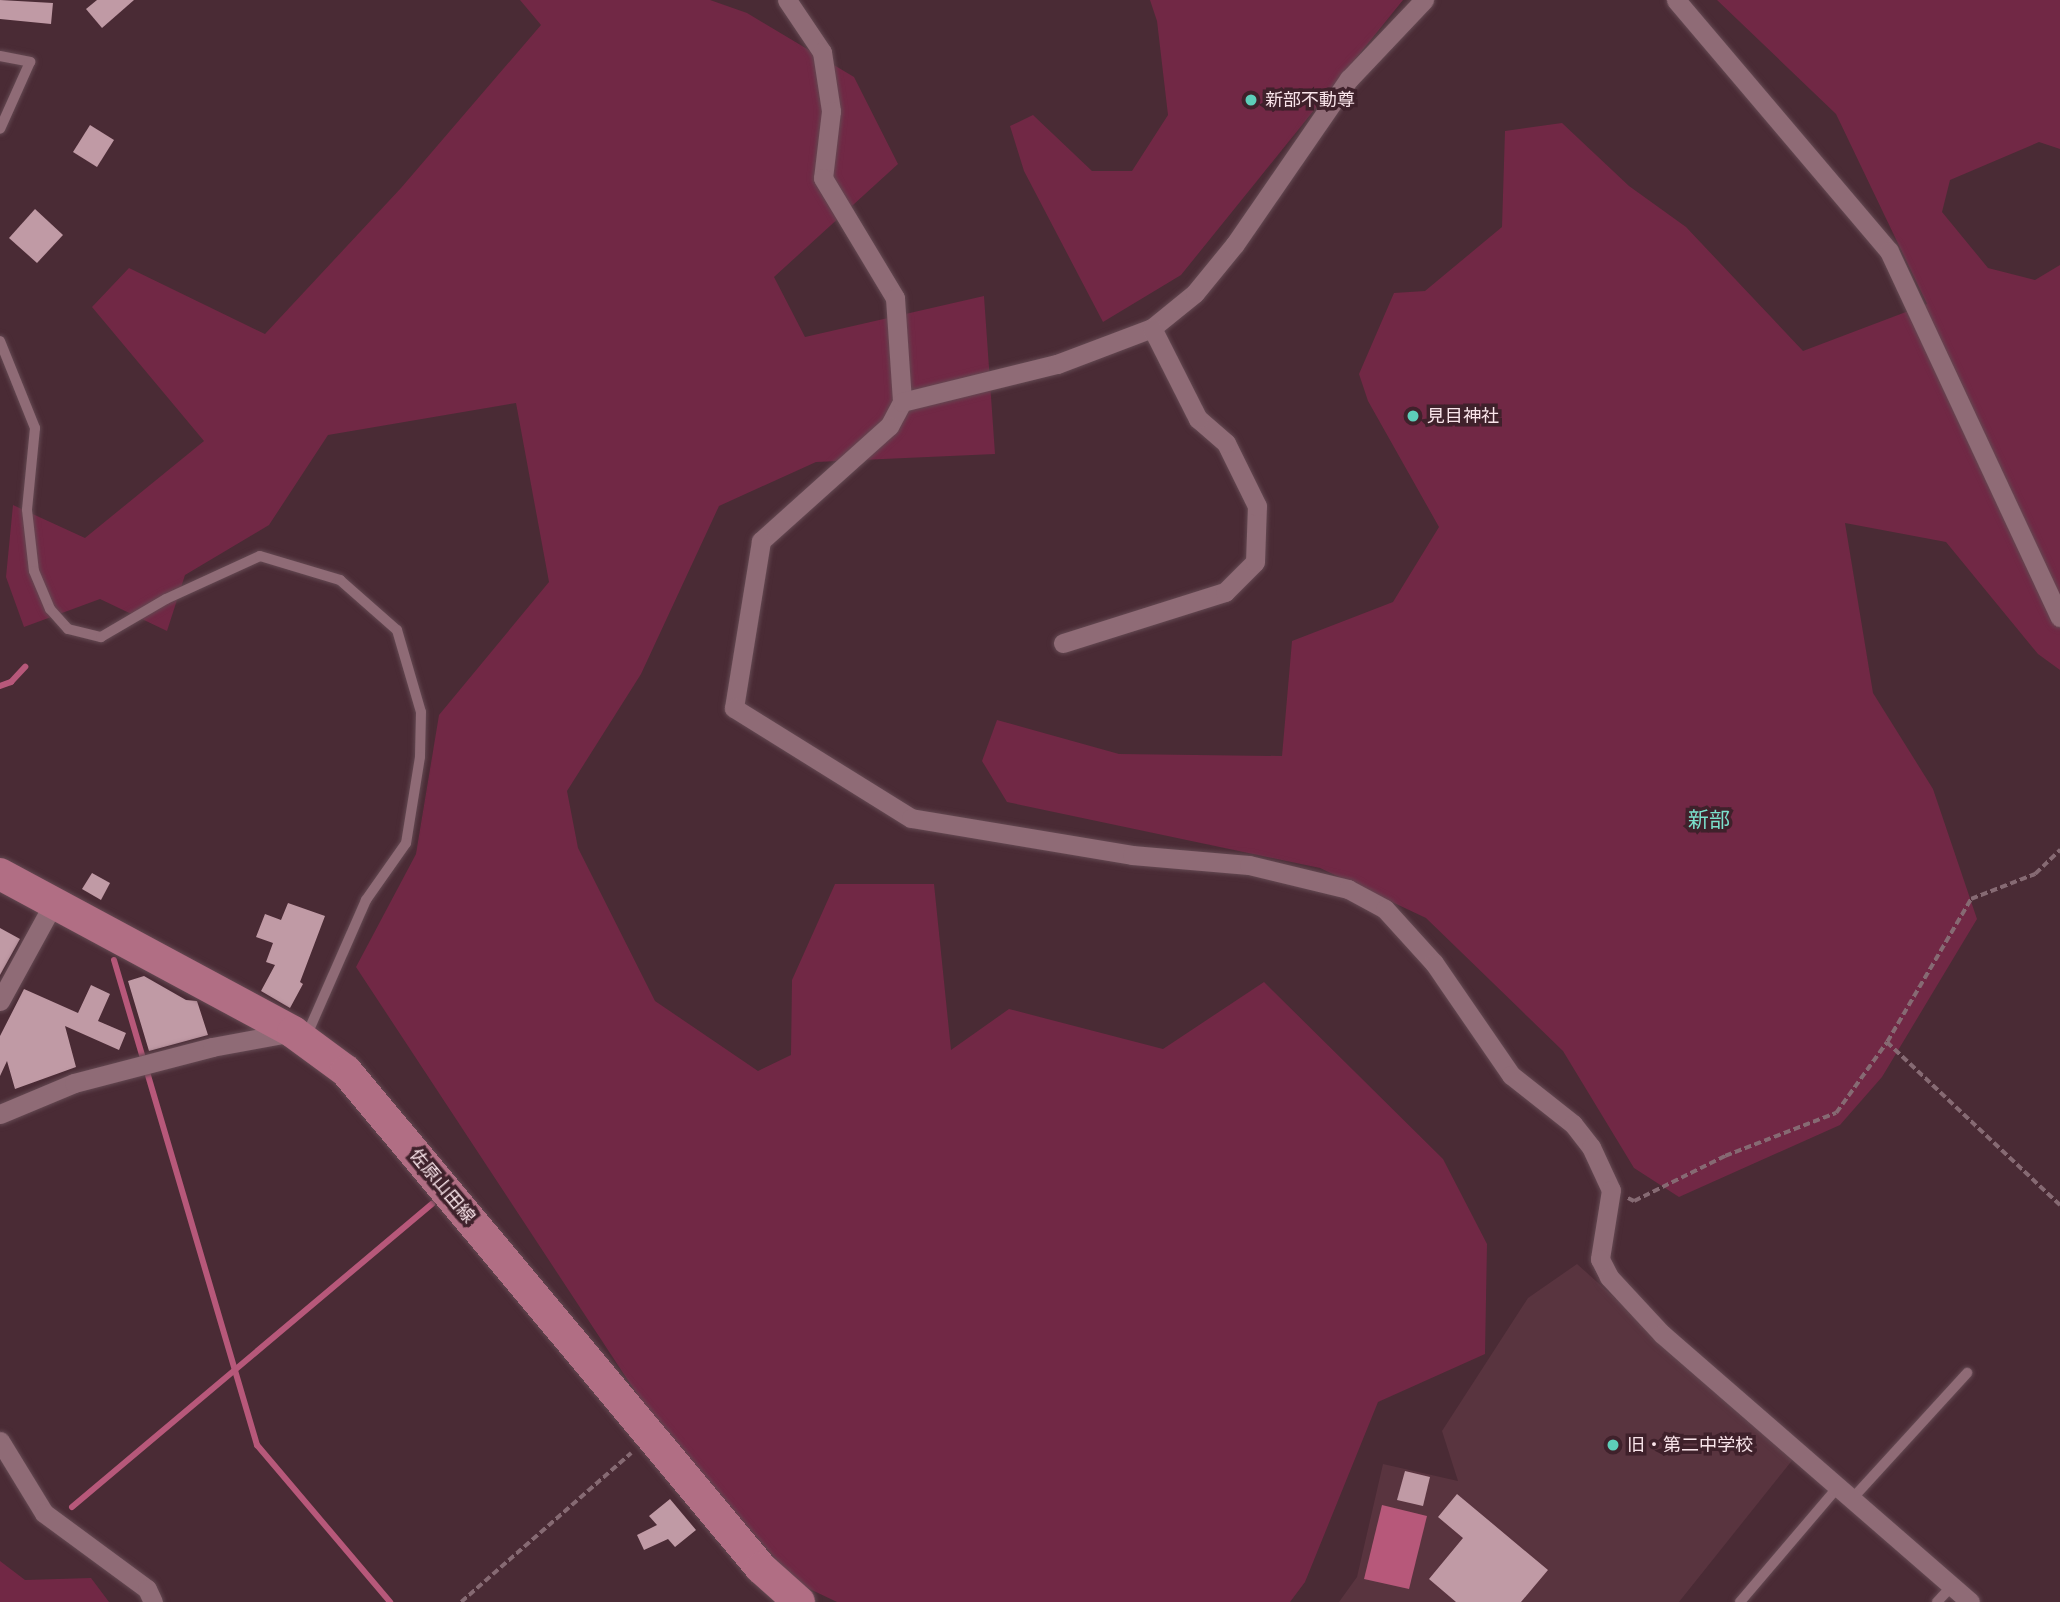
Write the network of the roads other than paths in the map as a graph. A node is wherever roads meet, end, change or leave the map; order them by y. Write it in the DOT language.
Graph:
graph roads {
  1 [pos="787,0"];
  2 [pos="1424,0"];
  3 [pos="1676,0"];
  4 [pos="0,55"];
  5 [pos="0,129"];
  6 [pos="1152,328"];
  7 [pos="0,341"];
  8 [pos="902,402"];
  9 [pos="2060,617"];
  10 [pos="1063,643"];
  11 [pos="0,874"];
  12 [pos="53,904"];
  13 [pos="0,1001"];
  14 [pos="299,1037"];
  15 [pos="4,1109"];
  16 [pos="1967,1373"];
  17 [pos="0,1441"];
  18 [pos="1845,1493"];
  19 [pos="1952,1586"];
  20 [pos="153,1602"];
  21 [pos="799,1602"];
  22 [pos="1740,1602"];
  23 [pos="1937,1602"];
  24 [pos="1970,1602"];
  1 -- 8 [label="street"];
  2 -- 6 [label="street"];
  3 -- 9 [label="street"];
  4 -- 5 [label="lane"];
  6 -- 8 [label="street"];
  6 -- 10 [label="street"];
  7 -- 14 [label="lane"];
  8 -- 18 [label="street"];
  11 -- 12 [label="main road, 佐原山田線"];
  12 -- 13 [label="street"];
  12 -- 14 [label="main road, 佐原山田線"];
  14 -- 15 [label="street"];
  14 -- 21 [label="main road, 佐原山田線"];
  16 -- 18 [label="lane"];
  17 -- 20 [label="street"];
  18 -- 19 [label="street"];
  18 -- 22 [label="lane"];
  19 -- 23 [label="lane"];
  19 -- 24 [label="street"];
}
